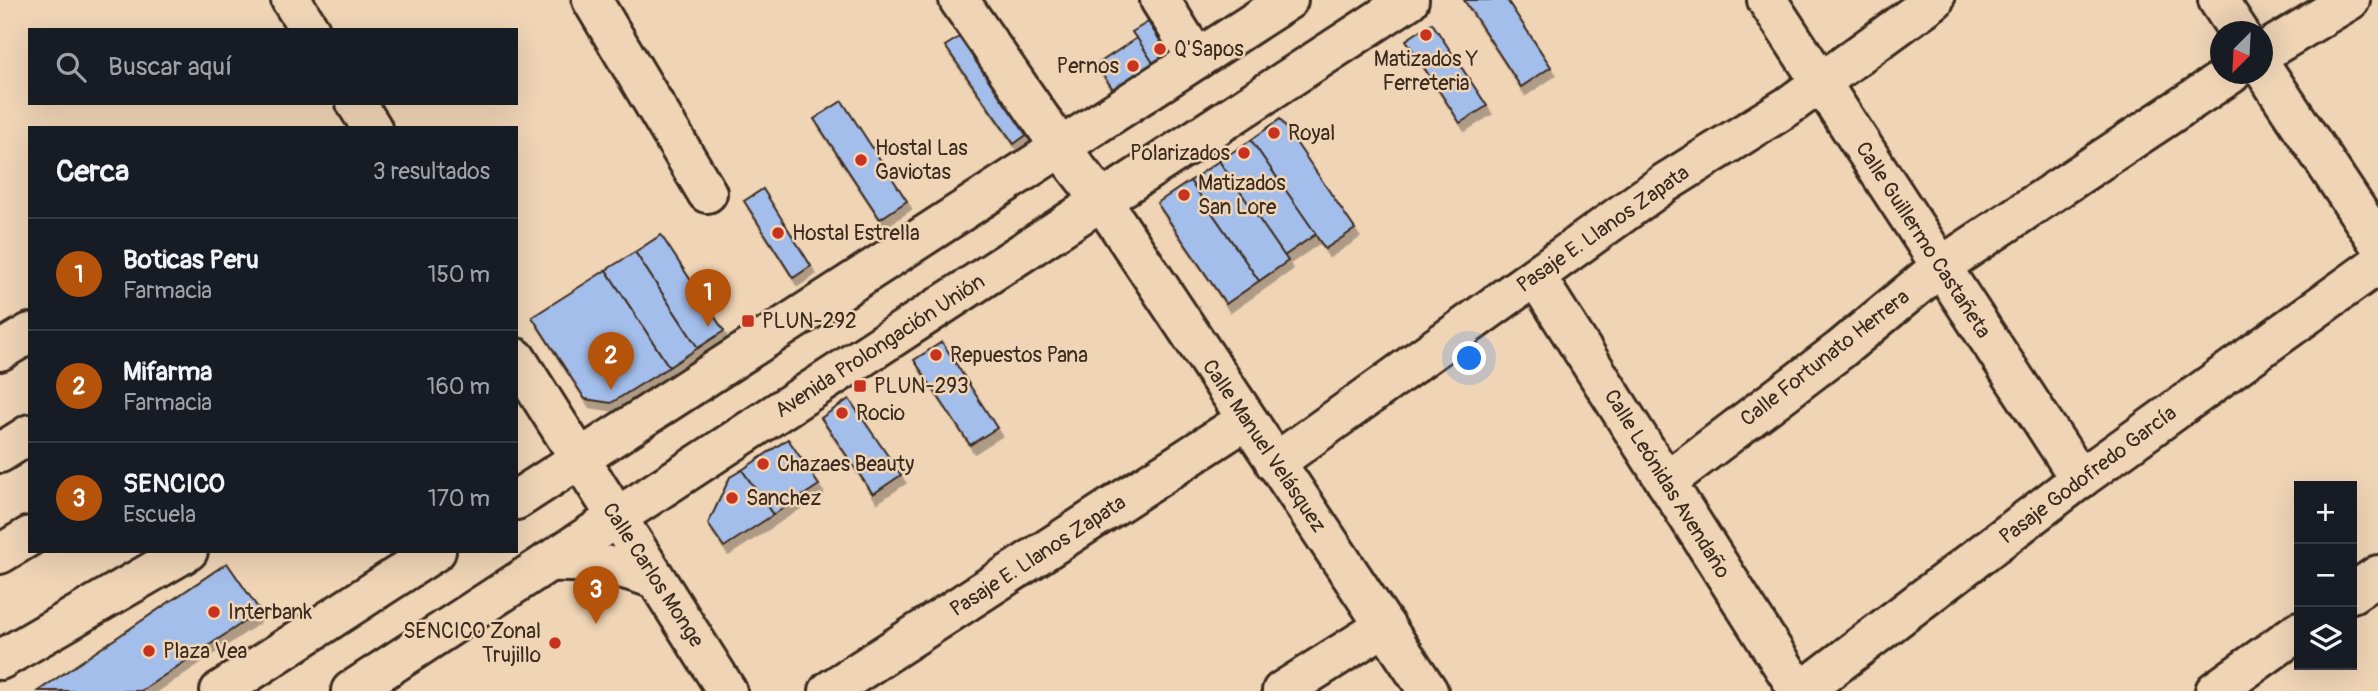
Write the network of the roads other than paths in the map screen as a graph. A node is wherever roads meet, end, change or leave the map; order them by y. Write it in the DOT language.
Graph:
graph roads {
  1 [pos="291,0"];
  2 [pos="592,0"];
  3 [pos="960,0"];
  4 [pos="1160,0"];
  5 [pos="1288,0"];
  6 [pos="1409,0"];
  7 [pos="1766,0"];
  8 [pos="1934,0"];
  9 [pos="2218,0"];
  10 [pos="2350,0"];
  11 [pos="2232,21"];
  12 [pos="309,28"];
  13 [pos="2273,47"];
  14 [pos="1197,59"];
  15 [pos="2273,82"];
  16 [pos="1820,83"];
  17 [pos="2216,84"];
  18 [pos="357,105"];
  19 [pos="371,126"];
  20 [pos="1060,147"];
  21 [pos="708,193"];
  22 [pos="1102,201"];
  23 [pos="2378,242"];
  24 [pos="2378,264"];
  25 [pos="1940,267"];
  26 [pos="1536,277"];
  27 [pos="28,334"];
  28 [pos="0,351"];
  29 [pos="518,361"];
  30 [pos="1246,420"];
  31 [pos="28,435"];
  32 [pos="0,453"];
  33 [pos="580,458"];
  34 [pos="1275,463"];
  35 [pos="2080,479"];
  36 [pos="1666,482"];
  37 [pos="518,499"];
  38 [pos="616,518"];
  39 [pos="28,537"];
  40 [pos="185,553"];
  41 [pos="433,553"];
  42 [pos="0,554"];
  43 [pos="548,562"];
  44 [pos="2378,575"];
  45 [pos="655,579"];
  46 [pos="2357,590"];
  47 [pos="1385,626"];
  48 [pos="2294,635"];
  49 [pos="0,660"];
  50 [pos="220,691"];
  51 [pos="351,691"];
  52 [pos="727,691"];
  53 [pos="829,691"];
  54 [pos="1282,691"];
  55 [pos="1428,691"];
  56 [pos="1800,691"];
  57 [pos="2215,691"];
  1 -- 12 [label="street"];
  2 -- 21 [label="street"];
  3 -- 20 [label="street, Calle Manuel Velásquez"];
  4 -- 14 [label="street"];
  5 -- 14 [label="street"];
  6 -- 22 [label="street, Avenida Prolongación Unión"];
  7 -- 16 [label="street, Calle Guillermo Castañeta"];
  8 -- 16 [label="street, Pasaje E. Llanos Zapata"];
  9 -- 11 [label="street"];
  10 -- 13 [label="street"];
  14 -- 20 [label="street"];
  15 -- 23 [label="street"];
  16 -- 25 [label="street, Calle Guillermo Castañeta"];
  16 -- 26 [label="street, Pasaje E. Llanos Zapata"];
  17 -- 25 [label="street, Calle Fortunato Herrera"];
  18 -- 19 [label="street"];
  20 -- 22 [label="street, Calle Manuel Velásquez"];
  20 -- 33 [label="street"];
  22 -- 30 [label="street, Calle Manuel Velásquez"];
  22 -- 38 [label="street, Avenida Prolongación Unión"];
  24 -- 35 [label="street, Pasaje Godofredo García"];
  25 -- 35 [label="street, Calle Guillermo Castañeta"];
  25 -- 36 [label="street, Calle Fortunato Herrera"];
  26 -- 34 [label="street, Pasaje E. Llanos Zapata"];
  26 -- 36 [label="street, Calle Leónidas Avendaño"];
  27 -- 28 [label="street"];
  29 -- 33 [label="street, Calle Carlos Monge"];
  30 -- 34 [label="street, Calle Manuel Velásquez"];
  30 -- 53 [label="street, Pasaje E. Llanos Zapata"];
  31 -- 32 [label="street"];
  33 -- 37 [label="street"];
  33 -- 38 [label="street, Calle Carlos Monge"];
  34 -- 47 [label="street, Calle Manuel Velásquez"];
  35 -- 56 [label="street, Pasaje Godofredo García"];
  36 -- 56 [label="street, Calle Leónidas Avendaño"];
  38 -- 43 [label="street, Avenida Prolongación Unión"];
  38 -- 45 [label="street, Calle Carlos Monge"];
  39 -- 42 [label="street"];
  40 -- 49 [label="street"];
  41 -- 50 [label="street"];
  43 -- 45 [label="street"];
  43 -- 51 [label="street, Avenida Prolongación Unión"];
  44 -- 46 [label="street"];
  45 -- 52 [label="street, Calle Carlos Monge"];
  47 -- 54 [label="street"];
  47 -- 55 [label="street, Calle Manuel Velásquez"];
  48 -- 57 [label="street"];
}
